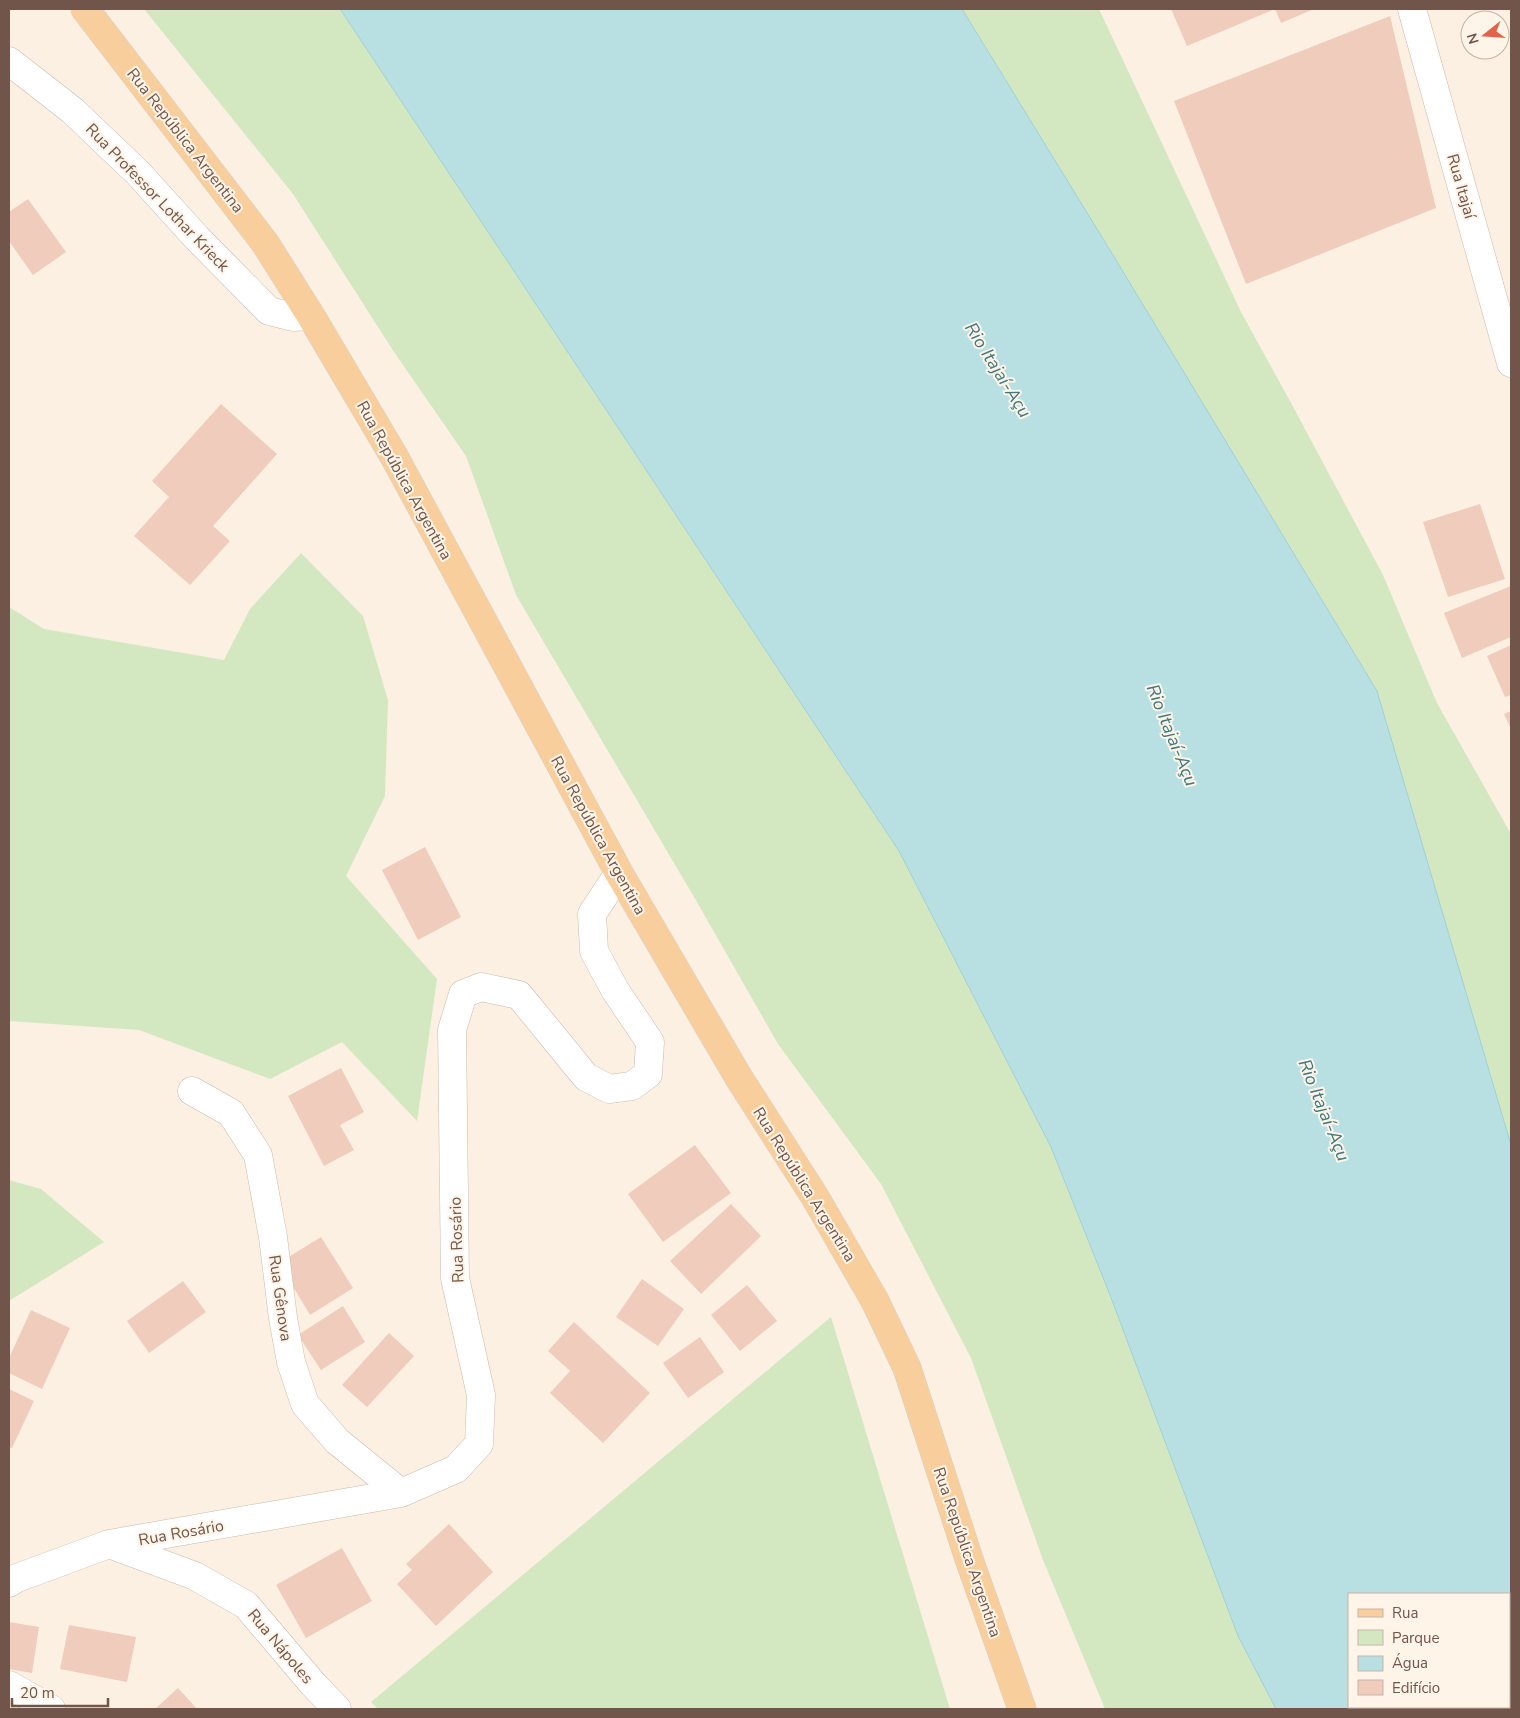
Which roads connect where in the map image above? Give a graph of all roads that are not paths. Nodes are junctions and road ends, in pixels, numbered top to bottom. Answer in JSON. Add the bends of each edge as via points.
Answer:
{"nodes":[{"id":1,"x":85,"y":9,"type":"edge"},
{"id":2,"x":1412,"y":9,"type":"edge"},
{"id":3,"x":9,"y":61,"type":"edge"},
{"id":4,"x":312,"y":316,"type":"junction"},
{"id":5,"x":1510,"y":352,"type":"edge"},
{"id":6,"x":619,"y":873,"type":"junction"},
{"id":7,"x":192,"y":1091,"type":"dead end"},
{"id":8,"x":401,"y":1493,"type":"junction"},
{"id":9,"x":109,"y":1544,"type":"junction"},
{"id":10,"x":9,"y":1582,"type":"edge"},
{"id":11,"x":9,"y":1685,"type":"edge"},
{"id":12,"x":50,"y":1709,"type":"edge"},
{"id":13,"x":337,"y":1709,"type":"edge"},
{"id":14,"x":1022,"y":1709,"type":"edge"}],
"edges":[{"from":1,"to":4,"type":"main road","name":"Rua República Argentina","via":[[265,243]]},
{"from":2,"to":5,"type":"street","name":"Rua Itajaí"},
{"from":3,"to":4,"type":"street","name":"Rua Professor Lothar Krieck","via":[[73,111],[138,172],[269,311],[293,317]]},
{"from":4,"to":6,"type":"main road","name":"Rua República Argentina","via":[[395,458]]},
{"from":6,"to":8,"type":"street","name":"Rua Rosário","via":[[592,914],[594,951],[615,990],[650,1042],[648,1074],[632,1086],[609,1089],[586,1077],[519,995],[481,987],[463,994],[452,1030],[455,1278],[481,1395],[480,1444],[456,1469]]},
{"from":6,"to":14,"type":"main road","name":"Rua República Argentina","via":[[875,1300],[907,1368]]},
{"from":7,"to":8,"type":"street","name":"Rua Gênova","via":[[230,1113],[258,1155],[274,1237],[291,1362],[305,1404],[337,1441]]},
{"from":8,"to":9,"type":"street","name":"Rua Rosário"},
{"from":9,"to":10,"type":"street","name":"Rua Rosário"},
{"from":9,"to":13,"type":"street","name":"Rua Nápoles","via":[[195,1576],[246,1605]]},
{"from":11,"to":12,"type":"street"}]}
